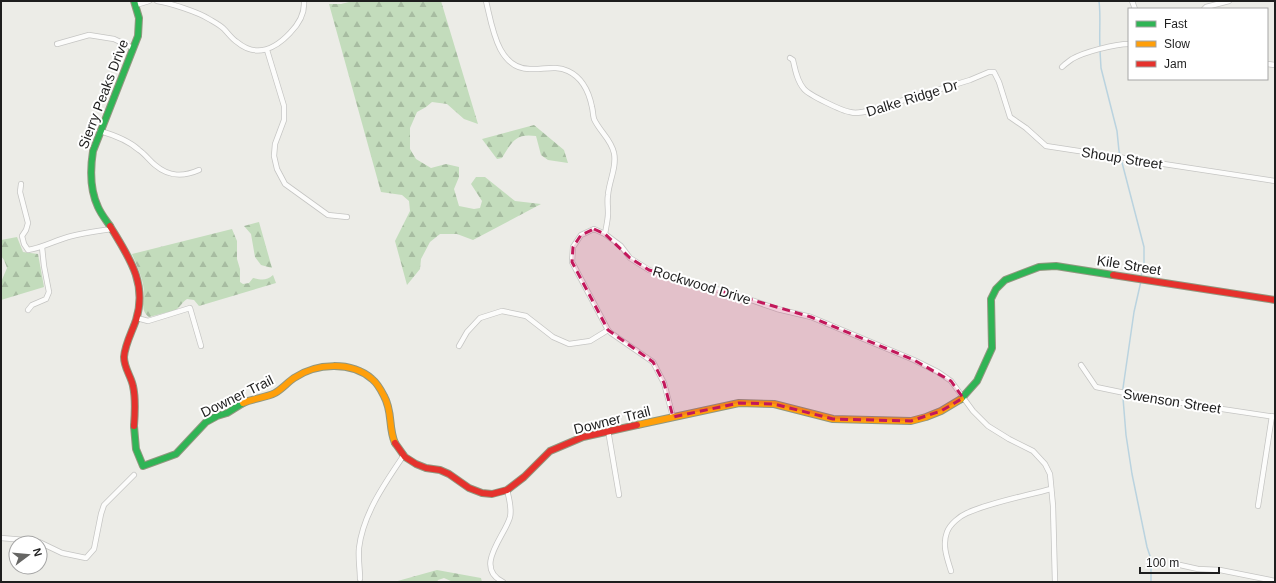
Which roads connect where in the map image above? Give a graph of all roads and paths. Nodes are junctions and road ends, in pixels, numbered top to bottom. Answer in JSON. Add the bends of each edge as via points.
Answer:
{"nodes":[{"id":1,"x":149,"y":1,"type":"edge"},
{"id":2,"x":157,"y":1,"type":"edge"},
{"id":3,"x":304,"y":1,"type":"edge"},
{"id":4,"x":486,"y":1,"type":"edge"},
{"id":5,"x":1229,"y":1,"type":"edge"},
{"id":6,"x":135,"y":3,"type":"edge"},
{"id":7,"x":1205,"y":8,"type":"edge"},
{"id":8,"x":57,"y":44,"type":"dead end"},
{"id":9,"x":1128,"y":44,"type":"edge"},
{"id":10,"x":133,"y":48,"type":"junction"},
{"id":11,"x":267,"y":50,"type":"junction"},
{"id":12,"x":790,"y":58,"type":"dead end"},
{"id":13,"x":1062,"y":67,"type":"dead end"},
{"id":14,"x":1000,"y":87,"type":"joint"},
{"id":15,"x":100,"y":131,"type":"junction"},
{"id":16,"x":199,"y":170,"type":"dead end"},
{"id":17,"x":1275,"y":181,"type":"edge"},
{"id":18,"x":21,"y":184,"type":"dead end"},
{"id":19,"x":347,"y":217,"type":"dead end"},
{"id":20,"x":112,"y":229,"type":"junction"},
{"id":21,"x":606,"y":234,"type":"junction"},
{"id":22,"x":42,"y":247,"type":"junction"},
{"id":23,"x":991,"y":299,"type":"joint"},
{"id":24,"x":1275,"y":300,"type":"edge"},
{"id":25,"x":28,"y":310,"type":"dead end"},
{"id":26,"x":137,"y":318,"type":"junction"},
{"id":27,"x":608,"y":330,"type":"junction"},
{"id":28,"x":201,"y":346,"type":"dead end"},
{"id":29,"x":459,"y":346,"type":"dead end"},
{"id":30,"x":1081,"y":365,"type":"dead end"},
{"id":31,"x":962,"y":398,"type":"junction"},
{"id":32,"x":673,"y":417,"type":"junction"},
{"id":33,"x":1274,"y":417,"type":"edge"},
{"id":34,"x":608,"y":430,"type":"junction"},
{"id":35,"x":404,"y":455,"type":"junction"},
{"id":36,"x":143,"y":466,"type":"joint"},
{"id":37,"x":134,"y":475,"type":"dead end"},
{"id":38,"x":1051,"y":489,"type":"junction"},
{"id":39,"x":507,"y":490,"type":"junction"},
{"id":40,"x":619,"y":496,"type":"dead end"},
{"id":41,"x":1258,"y":506,"type":"dead end"},
{"id":42,"x":1,"y":538,"type":"edge"},
{"id":43,"x":1180,"y":565,"type":"dead end"},
{"id":44,"x":951,"y":571,"type":"dead end"},
{"id":45,"x":360,"y":579,"type":"dead end"},
{"id":46,"x":1275,"y":581,"type":"edge"},
{"id":47,"x":503,"y":582,"type":"edge"},
{"id":48,"x":1055,"y":582,"type":"edge"}],
"edges":[{"from":1,"to":6,"type":"street"},
{"from":2,"to":11,"type":"street","via":[[207,18],[248,49]]},
{"from":3,"to":11,"type":"street","via":[[298,25],[281,43]]},
{"from":4,"to":21,"type":"street","via":[[498,47],[506,58],[516,66],[528,70],[553,67],[568,71],[588,90],[594,119],[610,141],[614,154]]},
{"from":5,"to":7,"type":"street"},
{"from":6,"to":10,"type":"street","name":"Sierry Peaks Drive","via":[[140,24]]},
{"from":8,"to":10,"type":"street","via":[[88,35],[114,39]]},
{"from":9,"to":13,"type":"street","via":[[1091,52],[1073,59]]},
{"from":10,"to":15,"type":"street","name":"Sierry Peaks Drive"},
{"from":11,"to":19,"type":"street","via":[[284,106],[284,120],[274,144],[277,169],[285,184],[328,215]]},
{"from":12,"to":14,"type":"street","name":"Dalke Ridge Dr","via":[[804,89],[849,112],[871,110],[990,72],[994,72]]},
{"from":14,"to":17,"type":"street","name":"Shoup Street","via":[[1010,117],[1046,146]]},
{"from":15,"to":16,"type":"street","via":[[121,138],[139,149],[156,166],[167,172],[181,176]]},
{"from":15,"to":20,"type":"street","name":"Sierry Peaks Drive","via":[[92,151],[90,179],[99,208]]},
{"from":18,"to":22,"type":"street","via":[[20,192],[28,223],[22,236],[24,244],[28,250]]},
{"from":20,"to":22,"type":"street","via":[[90,232]]},
{"from":20,"to":26,"type":"street","name":"Sierry Peaks Drive","via":[[136,273],[140,303]]},
{"from":21,"to":27,"type":"street","via":[[594,229],[581,235],[572,247],[572,262]]},
{"from":21,"to":31,"type":"street","name":"Rockwood Drive","via":[[621,246],[630,258],[649,270],[811,317],[938,372],[950,381]]},
{"from":22,"to":25,"type":"street","via":[[49,292],[46,298]]},
{"from":23,"to":24,"type":"street","name":"Kile Street","via":[[1005,280],[1039,267],[1056,266]]},
{"from":23,"to":31,"type":"street","name":"Downer Trail","via":[[992,348],[980,377]]},
{"from":26,"to":28,"type":"street","via":[[148,321],[190,308]]},
{"from":26,"to":36,"type":"street","name":"Sierry Peaks Drive","via":[[124,359],[133,384],[136,449]]},
{"from":27,"to":29,"type":"street","via":[[590,341],[569,344],[553,337],[526,316],[502,311],[480,318]]},
{"from":27,"to":32,"type":"street","via":[[653,362],[664,383]]},
{"from":30,"to":33,"type":"street","name":"Swenson Street","via":[[1096,387],[1149,398]]},
{"from":31,"to":32,"type":"street","name":"Downer Trail","via":[[926,417],[911,421],[833,419],[774,404],[739,403]]},
{"from":31,"to":38,"type":"street","name":"Rockwood Drive","via":[[988,426],[1033,452],[1045,464],[1050,474]]},
{"from":32,"to":34,"type":"street","name":"Downer Trail"},
{"from":33,"to":41,"type":"street"},
{"from":34,"to":39,"type":"street","name":"Downer Trail","via":[[583,436],[550,451]]},
{"from":34,"to":40,"type":"street"},
{"from":35,"to":36,"type":"street","name":"Downer Trail","via":[[392,436],[389,406],[377,384],[352,368],[338,366],[319,367],[306,372],[269,396],[248,401],[217,416],[206,422],[176,454]]},
{"from":35,"to":39,"type":"street","name":"Downer Trail","via":[[416,464],[440,470],[482,493],[492,494]]},
{"from":35,"to":45,"type":"street","via":[[382,486],[363,528],[359,550]]},
{"from":37,"to":42,"type":"street","via":[[104,505],[94,549],[86,558],[62,553],[39,542]]},
{"from":38,"to":44,"type":"street","via":[[966,513],[954,522],[947,531],[944,543]]},
{"from":38,"to":48,"type":"street","name":"Rockwood Drive"},
{"from":39,"to":47,"type":"street","via":[[510,517],[490,557],[490,567],[494,575]]},
{"from":43,"to":46,"type":"street"}]}
